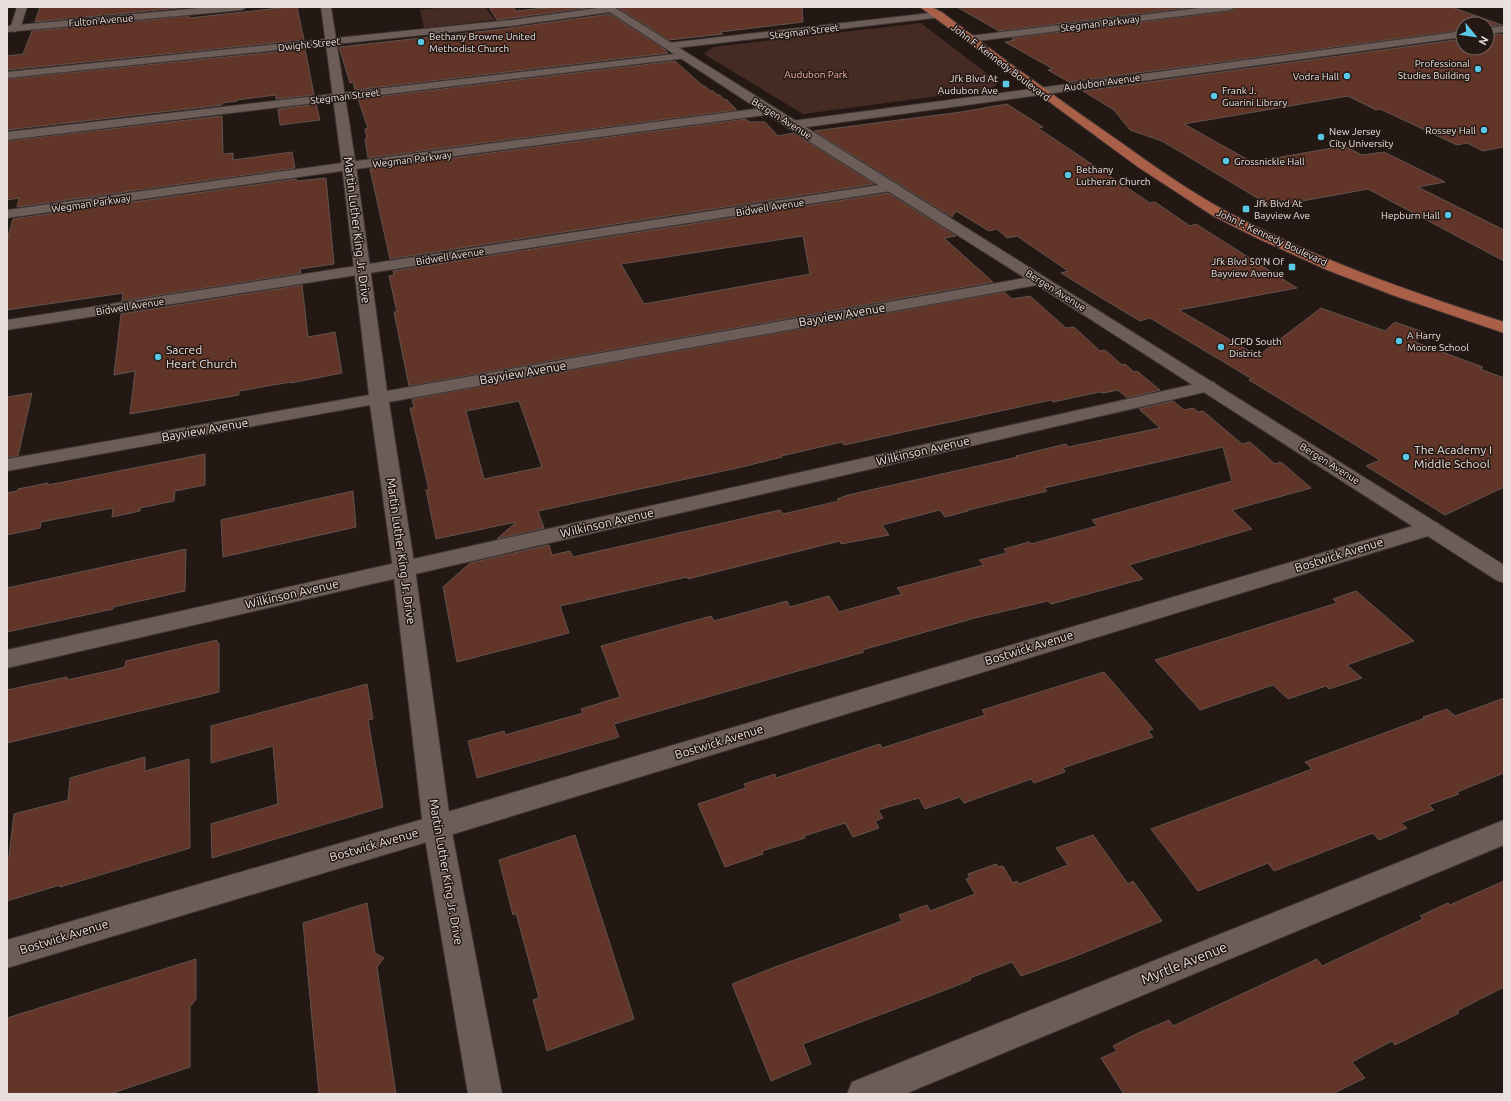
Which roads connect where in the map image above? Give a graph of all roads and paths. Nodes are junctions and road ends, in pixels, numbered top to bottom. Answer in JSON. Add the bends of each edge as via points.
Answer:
{"nodes":[{"id":1,"x":22,"y":7,"type":"edge"},
{"id":2,"x":242,"y":7,"type":"edge"},
{"id":3,"x":326,"y":7,"type":"edge"},
{"id":4,"x":925,"y":7,"type":"edge"},
{"id":5,"x":1231,"y":7,"type":"edge"},
{"id":6,"x":609,"y":8,"type":"edge"},
{"id":7,"x":939,"y":16,"type":"junction"},
{"id":8,"x":11,"y":29,"type":"edge"},
{"id":9,"x":1455,"y":35,"type":"edge"},
{"id":10,"x":969,"y":38,"type":"junction"},
{"id":11,"x":330,"y":42,"type":"junction"},
{"id":12,"x":668,"y":46,"type":"junction"},
{"id":13,"x":683,"y":56,"type":"junction"},
{"id":14,"x":7,"y":75,"type":"edge"},
{"id":15,"x":1039,"y":91,"type":"junction"},
{"id":16,"x":338,"y":97,"type":"junction"},
{"id":17,"x":770,"y":111,"type":"junction"},
{"id":18,"x":792,"y":125,"type":"junction"},
{"id":19,"x":7,"y":136,"type":"edge"},
{"id":20,"x":349,"y":166,"type":"junction"},
{"id":21,"x":892,"y":187,"type":"junction"},
{"id":22,"x":7,"y":214,"type":"edge"},
{"id":23,"x":361,"y":270,"type":"junction"},
{"id":24,"x":1040,"y":280,"type":"junction"},
{"id":25,"x":7,"y":325,"type":"edge"},
{"id":26,"x":1504,"y":328,"type":"edge"},
{"id":27,"x":1208,"y":386,"type":"junction"},
{"id":28,"x":379,"y":400,"type":"junction"},
{"id":29,"x":7,"y":465,"type":"edge"},
{"id":30,"x":1430,"y":528,"type":"junction"},
{"id":31,"x":404,"y":569,"type":"junction"},
{"id":32,"x":1504,"y":576,"type":"edge"},
{"id":33,"x":7,"y":659,"type":"edge"},
{"id":34,"x":437,"y":827,"type":"junction"},
{"id":35,"x":1504,"y":832,"type":"edge"},
{"id":36,"x":7,"y":954,"type":"edge"},
{"id":37,"x":485,"y":1094,"type":"edge"},
{"id":38,"x":864,"y":1094,"type":"edge"}],
"edges":[{"from":1,"to":8,"type":"street"},
{"from":2,"to":8,"type":"street","name":"Fulton Avenue"},
{"from":3,"to":11,"type":"street","name":"Martin Luther King Jr. Drive"},
{"from":4,"to":7,"type":"main road","name":"John F. Kennedy Boulevard"},
{"from":5,"to":10,"type":"street","name":"Stegman Parkway"},
{"from":6,"to":11,"type":"street","name":"Dwight Street","via":[[511,23]]},
{"from":6,"to":12,"type":"street","name":"Bergen Avenue"},
{"from":7,"to":10,"type":"main road","name":"John F. Kennedy Boulevard"},
{"from":7,"to":12,"type":"street","name":"Stegman Street"},
{"from":9,"to":15,"type":"street","name":"Audubon Avenue"},
{"from":10,"to":15,"type":"main road","name":"John F. Kennedy Boulevard"},
{"from":11,"to":14,"type":"street","name":"Dwight Street"},
{"from":11,"to":16,"type":"street","name":"Martin Luther King Jr. Drive"},
{"from":12,"to":13,"type":"street","name":"Bergen Avenue"},
{"from":13,"to":16,"type":"street","name":"Stegman Street"},
{"from":13,"to":17,"type":"street","name":"Bergen Avenue"},
{"from":15,"to":18,"type":"street","name":"Audubon Avenue"},
{"from":15,"to":26,"type":"main road","name":"John F. Kennedy Boulevard","via":[[1180,191],[1234,221],[1365,280]]},
{"from":16,"to":19,"type":"street","name":"Stegman Street"},
{"from":16,"to":20,"type":"street","name":"Martin Luther King Jr. Drive"},
{"from":17,"to":18,"type":"street","name":"Bergen Avenue"},
{"from":17,"to":20,"type":"street","name":"Wegman Parkway"},
{"from":18,"to":21,"type":"street","name":"Bergen Avenue"},
{"from":20,"to":22,"type":"street","name":"Wegman Parkway"},
{"from":20,"to":23,"type":"street","name":"Martin Luther King Jr. Drive"},
{"from":21,"to":23,"type":"street","name":"Bidwell Avenue"},
{"from":21,"to":24,"type":"street","name":"Bergen Avenue"},
{"from":23,"to":25,"type":"street","name":"Bidwell Avenue"},
{"from":23,"to":28,"type":"street","name":"Martin Luther King Jr. Drive"},
{"from":24,"to":27,"type":"street","name":"Bergen Avenue"},
{"from":24,"to":28,"type":"street","name":"Bayview Avenue"},
{"from":27,"to":30,"type":"street","name":"Bergen Avenue"},
{"from":27,"to":31,"type":"street","name":"Wilkinson Avenue"},
{"from":28,"to":29,"type":"street","name":"Bayview Avenue"},
{"from":28,"to":31,"type":"street","name":"Martin Luther King Jr. Drive"},
{"from":30,"to":32,"type":"street","name":"Bergen Avenue"},
{"from":30,"to":34,"type":"street","name":"Bostwick Avenue"},
{"from":31,"to":33,"type":"street","name":"Wilkinson Avenue"},
{"from":31,"to":34,"type":"street","name":"Martin Luther King Jr. Drive"},
{"from":34,"to":36,"type":"street","name":"Bostwick Avenue"},
{"from":34,"to":37,"type":"street","name":"Martin Luther King Jr. Drive"},
{"from":35,"to":38,"type":"street","name":"Myrtle Avenue"}]}
